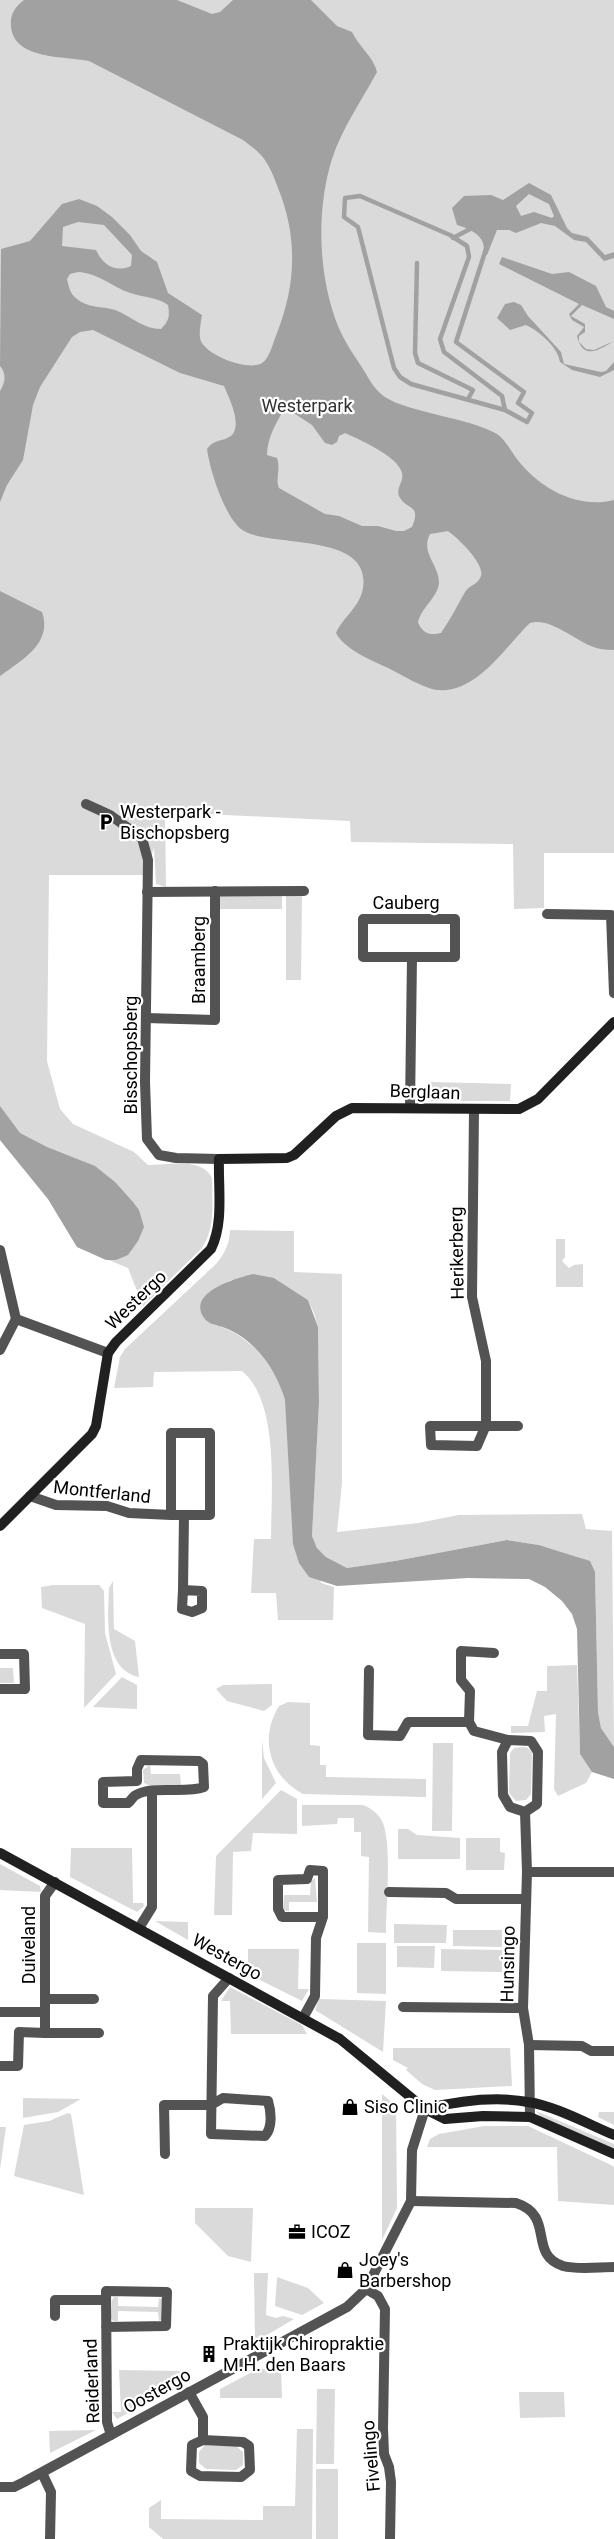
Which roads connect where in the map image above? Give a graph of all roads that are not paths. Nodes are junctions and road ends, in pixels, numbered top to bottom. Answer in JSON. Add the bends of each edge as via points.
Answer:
{"nodes":[{"id":1,"x":86,"y":804,"type":"dead end"},
{"id":2,"x":215,"y":891,"type":"junction"},
{"id":3,"x":304,"y":891,"type":"dead end"},
{"id":4,"x":147,"y":892,"type":"junction"},
{"id":5,"x":547,"y":914,"type":"dead end"},
{"id":6,"x":412,"y":957,"type":"junction"},
{"id":7,"x":614,"y":994,"type":"edge"},
{"id":8,"x":146,"y":1018,"type":"junction"},
{"id":9,"x":614,"y":1022,"type":"edge"},
{"id":10,"x":410,"y":1107,"type":"junction"},
{"id":11,"x":474,"y":1110,"type":"junction"},
{"id":12,"x":219,"y":1159,"type":"junction"},
{"id":13,"x":0,"y":1250,"type":"edge"},
{"id":14,"x":16,"y":1318,"type":"junction"},
{"id":15,"x":0,"y":1350,"type":"edge"},
{"id":16,"x":108,"y":1353,"type":"junction"},
{"id":17,"x":486,"y":1425,"type":"junction"},
{"id":18,"x":518,"y":1426,"type":"dead end"},
{"id":19,"x":30,"y":1496,"type":"junction"},
{"id":20,"x":171,"y":1515,"type":"junction"},
{"id":21,"x":184,"y":1515,"type":"junction"},
{"id":22,"x":0,"y":1526,"type":"edge"},
{"id":23,"x":183,"y":1590,"type":"dead end"},
{"id":24,"x":494,"y":1653,"type":"dead end"},
{"id":25,"x":0,"y":1654,"type":"edge"},
{"id":26,"x":369,"y":1670,"type":"dead end"},
{"id":27,"x":0,"y":1689,"type":"edge"},
{"id":28,"x":469,"y":1722,"type":"junction"},
{"id":29,"x":508,"y":1740,"type":"junction"},
{"id":30,"x":137,"y":1781,"type":"junction"},
{"id":31,"x":152,"y":1791,"type":"junction"},
{"id":32,"x":137,"y":1794,"type":"junction"},
{"id":33,"x":525,"y":1812,"type":"junction"},
{"id":34,"x":0,"y":1853,"type":"edge"},
{"id":35,"x":526,"y":1872,"type":"junction"},
{"id":36,"x":614,"y":1872,"type":"edge"},
{"id":37,"x":54,"y":1882,"type":"junction"},
{"id":38,"x":389,"y":1892,"type":"dead end"},
{"id":39,"x":526,"y":1899,"type":"junction"},
{"id":40,"x":323,"y":1917,"type":"junction"},
{"id":41,"x":139,"y":1928,"type":"junction"},
{"id":42,"x":229,"y":1978,"type":"junction"},
{"id":43,"x":45,"y":1999,"type":"junction"},
{"id":44,"x":94,"y":1999,"type":"dead end"},
{"id":45,"x":403,"y":2008,"type":"dead end"},
{"id":46,"x":523,"y":2008,"type":"junction"},
{"id":47,"x":0,"y":2012,"type":"edge"},
{"id":48,"x":45,"y":2012,"type":"junction"},
{"id":49,"x":303,"y":2018,"type":"junction"},
{"id":50,"x":46,"y":2033,"type":"junction"},
{"id":51,"x":98,"y":2033,"type":"dead end"},
{"id":52,"x":529,"y":2045,"type":"junction"},
{"id":53,"x":614,"y":2051,"type":"edge"},
{"id":54,"x":0,"y":2066,"type":"edge"},
{"id":55,"x":530,"y":2102,"type":"junction"},
{"id":56,"x":211,"y":2105,"type":"junction"},
{"id":57,"x":425,"y":2109,"type":"junction"},
{"id":58,"x":530,"y":2117,"type":"junction"},
{"id":59,"x":614,"y":2135,"type":"edge"},
{"id":60,"x":164,"y":2154,"type":"dead end"},
{"id":61,"x":614,"y":2154,"type":"edge"},
{"id":62,"x":411,"y":2201,"type":"junction"},
{"id":63,"x":614,"y":2267,"type":"edge"},
{"id":64,"x":366,"y":2290,"type":"junction"},
{"id":65,"x":106,"y":2300,"type":"junction"},
{"id":66,"x":55,"y":2316,"type":"dead end"},
{"id":67,"x":106,"y":2326,"type":"junction"},
{"id":68,"x":189,"y":2392,"type":"junction"},
{"id":69,"x":112,"y":2435,"type":"junction"},
{"id":70,"x":203,"y":2440,"type":"junction"},
{"id":71,"x":42,"y":2473,"type":"junction"},
{"id":72,"x":0,"y":2487,"type":"edge"},
{"id":73,"x":50,"y":2539,"type":"edge"},
{"id":74,"x":390,"y":2539,"type":"edge"}],
"edges":[{"from":1,"to":4,"type":"street","name":"Bisschopsberg","via":[[110,815],[142,838],[148,860]]},
{"from":2,"to":3,"type":"street"},
{"from":2,"to":4,"type":"street"},
{"from":2,"to":8,"type":"street","name":"Braamberg","via":[[215,1020]]},
{"from":4,"to":8,"type":"street","name":"Bisschopsberg"},
{"from":5,"to":7,"type":"street","via":[[611,915]]},
{"from":6,"to":6,"type":"street","name":"Cauberg","via":[[363,957],[363,919],[454,919],[455,957]]},
{"from":6,"to":10,"type":"street"},
{"from":8,"to":12,"type":"street","name":"Bisschopsberg","via":[[147,1139],[159,1155]]},
{"from":9,"to":11,"type":"street","name":"Berglaan","via":[[538,1099],[518,1109]]},
{"from":10,"to":11,"type":"street","name":"Berglaan"},
{"from":10,"to":12,"type":"street","name":"Berglaan","via":[[346,1109],[287,1158]]},
{"from":11,"to":17,"type":"street","name":"Herikerberg","via":[[472,1297],[486,1361]]},
{"from":12,"to":16,"type":"street","name":"Westergo","via":[[218,1231],[211,1249]]},
{"from":13,"to":14,"type":"street"},
{"from":14,"to":15,"type":"street"},
{"from":14,"to":16,"type":"street"},
{"from":16,"to":19,"type":"street","name":"Westergo","via":[[92,1434]]},
{"from":17,"to":17,"type":"street","name":"Herikerberg","via":[[477,1446],[430,1445],[430,1426]]},
{"from":17,"to":18,"type":"street","name":"Herikerberg"},
{"from":19,"to":20,"type":"street","name":"Montferland","via":[[56,1505],[107,1506],[129,1513]]},
{"from":19,"to":22,"type":"street","name":"Westergo"},
{"from":20,"to":21,"type":"street","name":"Montferland"},
{"from":20,"to":21,"type":"street","name":"Montferland","via":[[171,1433],[210,1433],[210,1515]]},
{"from":21,"to":23,"type":"street"},
{"from":24,"to":28,"type":"street","via":[[462,1651],[461,1680],[470,1692]]},
{"from":25,"to":27,"type":"street","via":[[24,1654],[25,1689]]},
{"from":26,"to":28,"type":"street","via":[[368,1735],[400,1736],[408,1722]]},
{"from":28,"to":29,"type":"street","via":[[474,1731]]},
{"from":29,"to":33,"type":"street","via":[[502,1752],[503,1795],[510,1807]]},
{"from":29,"to":33,"type":"street","via":[[532,1742],[538,1752],[537,1804]]},
{"from":30,"to":31,"type":"street","via":[[136,1770],[141,1760],[199,1760],[203,1764],[204,1787]]},
{"from":30,"to":32,"type":"street"},
{"from":30,"to":32,"type":"street","via":[[103,1782],[103,1803],[128,1804]]},
{"from":31,"to":32,"type":"street"},
{"from":31,"to":41,"type":"street","via":[[152,1907]]},
{"from":33,"to":35,"type":"street","name":"Hunsingo"},
{"from":34,"to":37,"type":"street","name":"Westergo"},
{"from":35,"to":36,"type":"street"},
{"from":35,"to":39,"type":"street","name":"Hunsingo"},
{"from":37,"to":41,"type":"street","name":"Westergo"},
{"from":37,"to":43,"type":"street","name":"Duiveland","via":[[45,1896]]},
{"from":38,"to":39,"type":"street","via":[[446,1893],[456,1899]]},
{"from":39,"to":46,"type":"street","name":"Hunsingo"},
{"from":40,"to":40,"type":"street","via":[[323,1871],[310,1870],[307,1879],[278,1880],[278,1909],[282,1917]]},
{"from":40,"to":49,"type":"street","via":[[316,1938],[315,1996]]},
{"from":41,"to":42,"type":"street","name":"Westergo"},
{"from":42,"to":49,"type":"street","name":"Westergo"},
{"from":42,"to":56,"type":"street","via":[[213,1996]]},
{"from":43,"to":44,"type":"street"},
{"from":43,"to":48,"type":"street","name":"Duiveland"},
{"from":45,"to":46,"type":"street"},
{"from":46,"to":52,"type":"street","name":"Hunsingo"},
{"from":47,"to":48,"type":"street"},
{"from":48,"to":50,"type":"street","name":"Duiveland"},
{"from":49,"to":57,"type":"street","name":"Westergo","via":[[340,2039]]},
{"from":50,"to":51,"type":"street"},
{"from":50,"to":54,"type":"street","via":[[19,2032],[18,2066]]},
{"from":52,"to":53,"type":"street","via":[[582,2046],[591,2051]]},
{"from":52,"to":55,"type":"street","name":"Hunsingo"},
{"from":55,"to":57,"type":"street","via":[[483,2100]]},
{"from":55,"to":58,"type":"street","name":"Hunsingo"},
{"from":55,"to":59,"type":"street"},
{"from":56,"to":56,"type":"street","via":[[211,2134],[265,2136],[269,2131],[271,2110],[268,2101],[223,2098]]},
{"from":56,"to":60,"type":"street","via":[[164,2104]]},
{"from":57,"to":58,"type":"street","name":"Westergo","via":[[445,2119]]},
{"from":57,"to":62,"type":"street","name":"Oostergo","via":[[412,2150]]},
{"from":58,"to":61,"type":"street","name":"Westergo"},
{"from":62,"to":63,"type":"street","via":[[522,2204],[536,2214],[544,2250],[551,2260],[565,2266]]},
{"from":62,"to":64,"type":"street","name":"Oostergo"},
{"from":64,"to":68,"type":"street","name":"Oostergo","via":[[347,2307]]},
{"from":64,"to":74,"type":"street","name":"Fivelingo","via":[[378,2296],[385,2309],[383,2428],[384,2454],[391,2482]]},
{"from":65,"to":66,"type":"street","name":"Reiderland","via":[[55,2300]]},
{"from":65,"to":67,"type":"street","name":"Reiderland"},
{"from":65,"to":67,"type":"street","name":"Reiderland","via":[[106,2291],[167,2292],[166,2326]]},
{"from":67,"to":69,"type":"street","name":"Reiderland","via":[[107,2422]]},
{"from":68,"to":69,"type":"street","name":"Oostergo"},
{"from":68,"to":70,"type":"street","via":[[203,2417]]},
{"from":69,"to":71,"type":"street","name":"Oostergo"},
{"from":70,"to":70,"type":"street","via":[[192,2444],[191,2471],[200,2476],[241,2477],[250,2470],[249,2446],[243,2442]]},
{"from":71,"to":72,"type":"street","name":"Oostergo","via":[[14,2487]]},
{"from":71,"to":73,"type":"street","via":[[51,2492]]}]}
